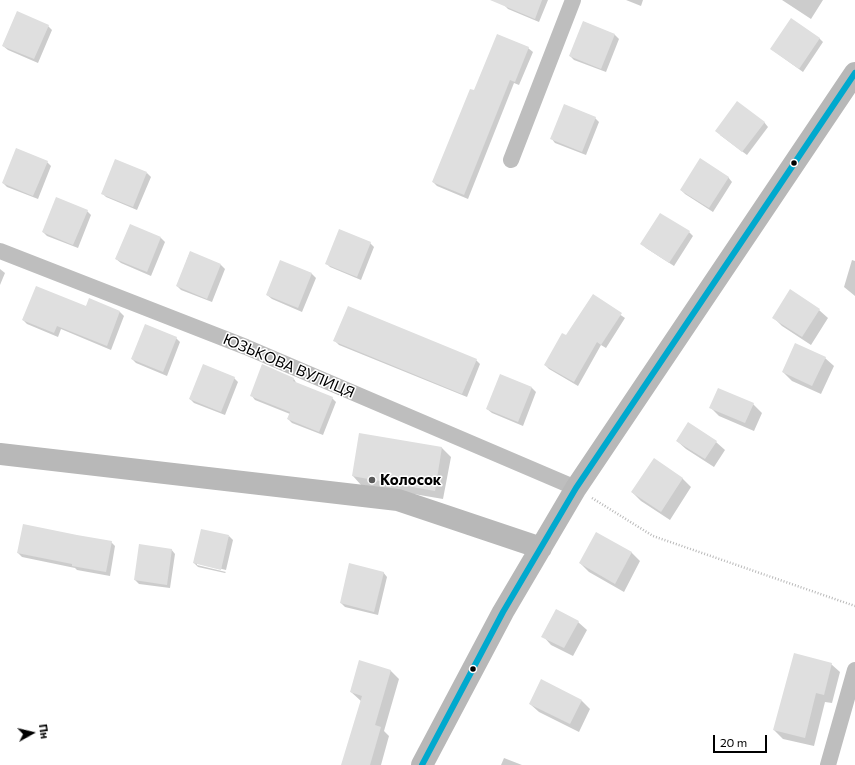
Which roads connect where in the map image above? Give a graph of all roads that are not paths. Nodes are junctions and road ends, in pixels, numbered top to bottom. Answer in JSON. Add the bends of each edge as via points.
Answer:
{"nodes":[{"id":1,"x":573,"y":0,"type":"edge"},
{"id":2,"x":855,"y":73,"type":"edge"},
{"id":3,"x":511,"y":160,"type":"dead end"},
{"id":4,"x":0,"y":251,"type":"edge"},
{"id":5,"x":0,"y":454,"type":"edge"},
{"id":6,"x":576,"y":488,"type":"junction"},
{"id":7,"x":541,"y":548,"type":"junction"},
{"id":8,"x":855,"y":670,"type":"edge"},
{"id":9,"x":422,"y":765,"type":"edge"},
{"id":10,"x":828,"y":765,"type":"edge"}],
"edges":[{"from":1,"to":3,"type":"street"},
{"from":2,"to":6,"type":"main road"},
{"from":4,"to":6,"type":"street","name":"ЮЗЬКОВА ВУЛИЦЯ","via":[[246,347]]},
{"from":5,"to":7,"type":"main road","via":[[398,500]]},
{"from":6,"to":7,"type":"main road"},
{"from":7,"to":9,"type":"main road","via":[[503,612]]},
{"from":8,"to":10,"type":"street"}]}
